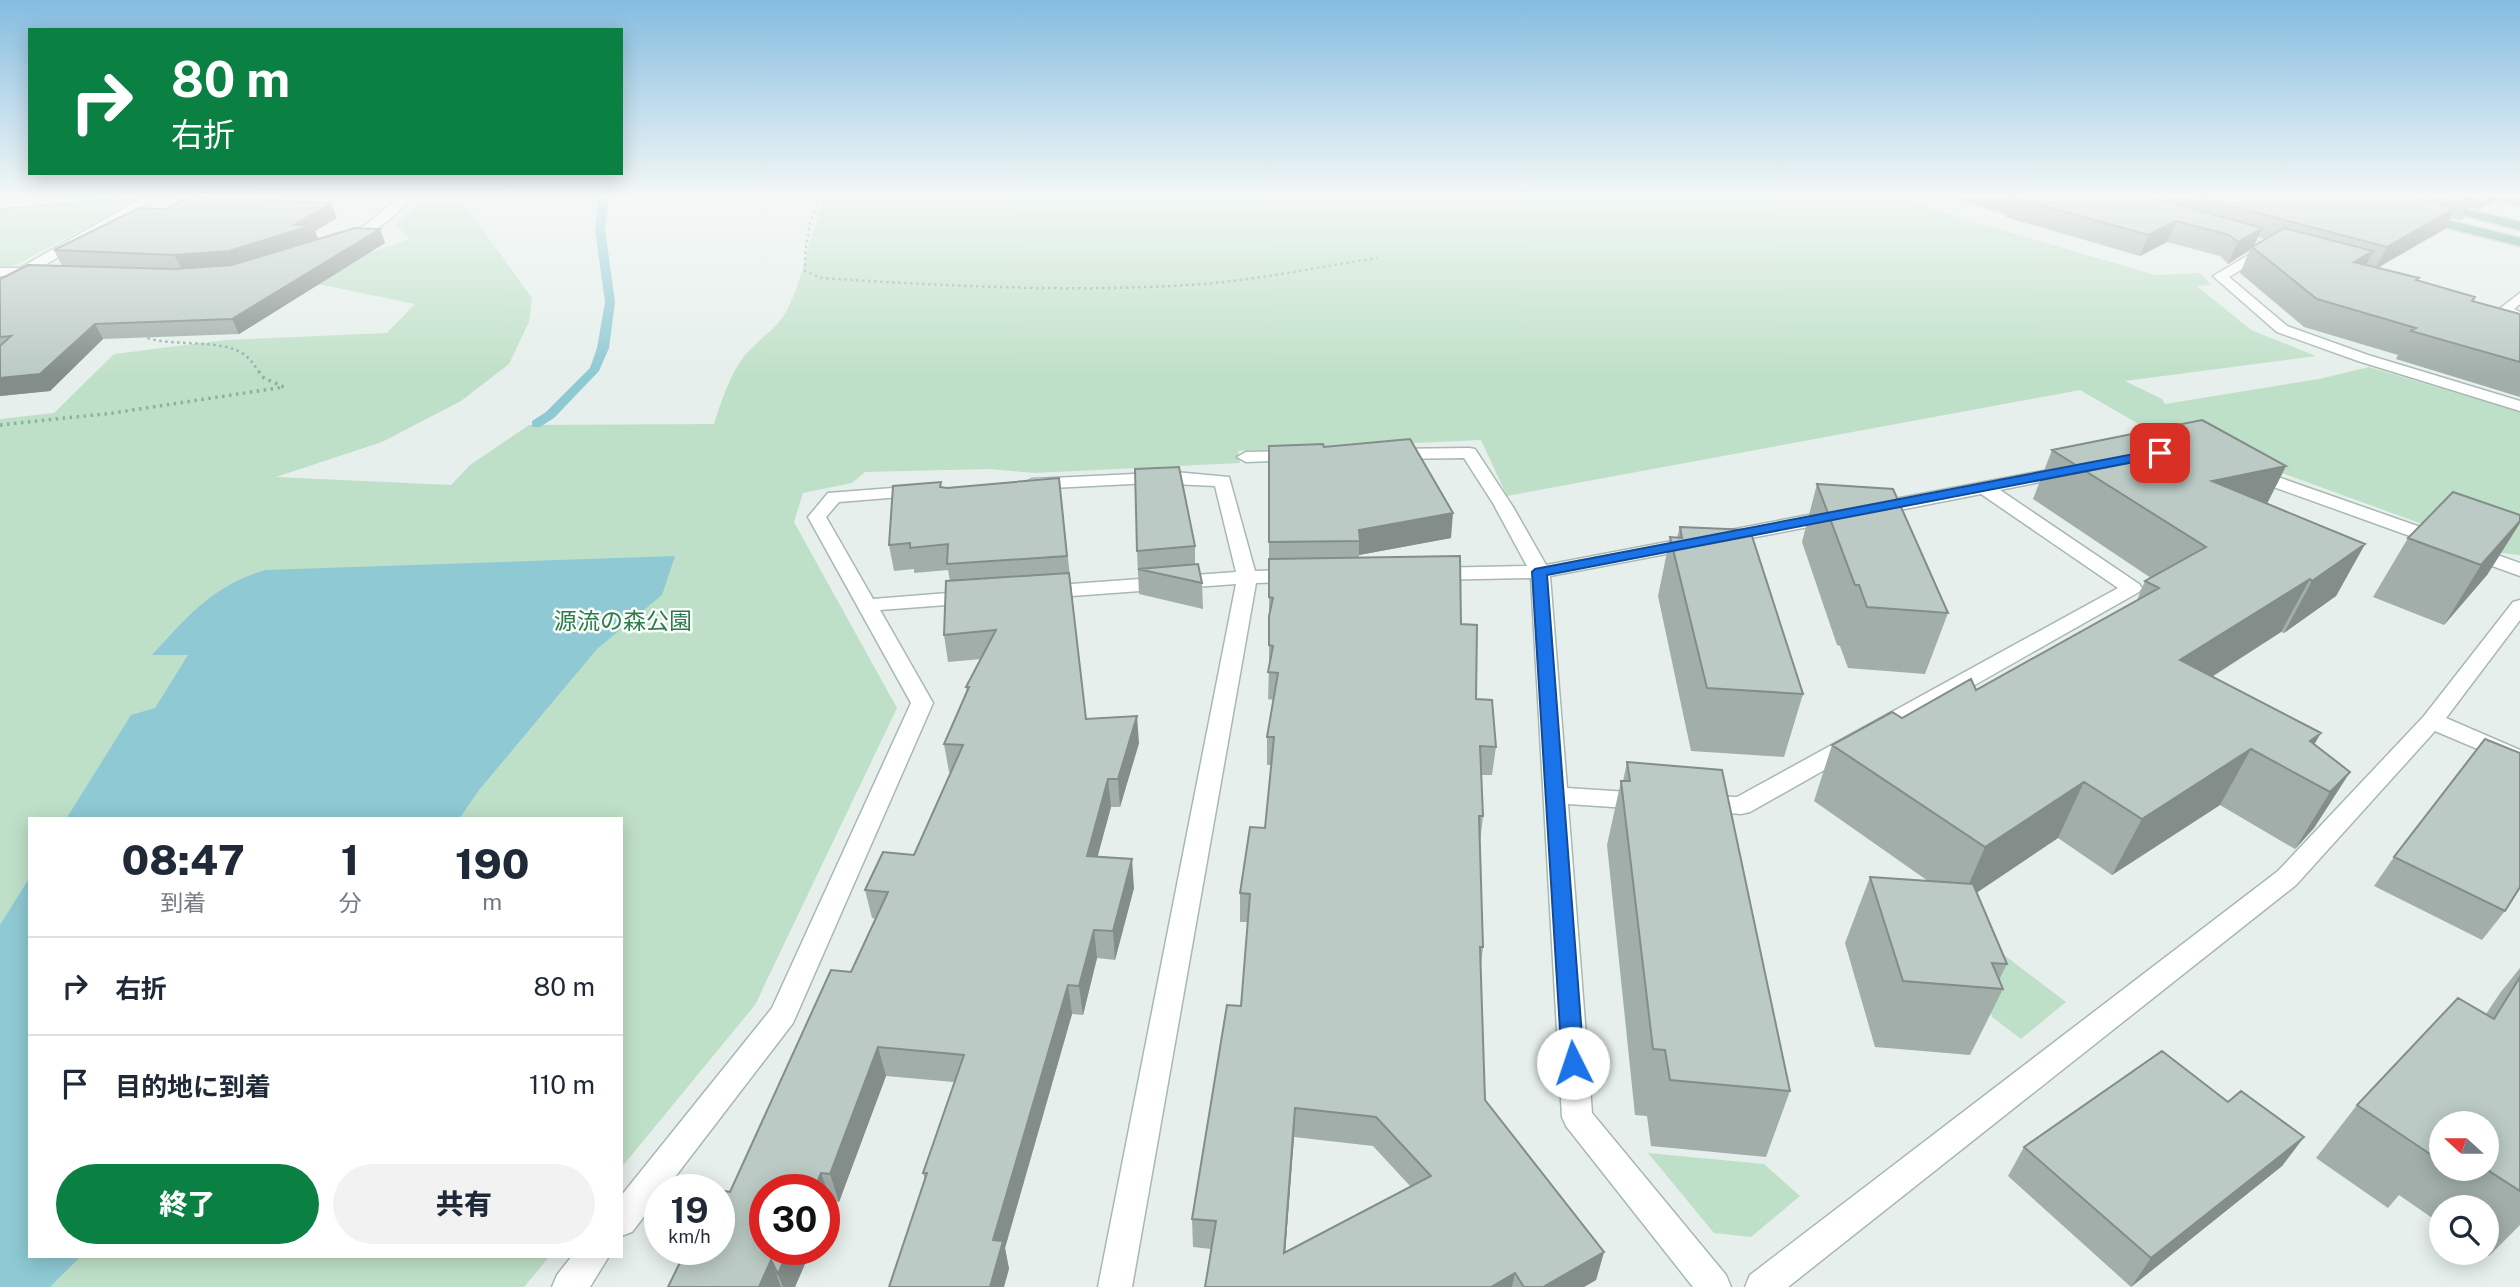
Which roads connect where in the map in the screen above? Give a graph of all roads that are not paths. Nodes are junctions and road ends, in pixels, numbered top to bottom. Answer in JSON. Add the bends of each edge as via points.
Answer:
{"nodes":[{"id":1,"x":54,"y":254,"type":"edge"},
{"id":2,"x":2264,"y":254,"type":"edge"},
{"id":3,"x":25,"y":271,"type":"junction"},
{"id":4,"x":0,"y":272,"type":"edge"},
{"id":5,"x":62,"y":272,"type":"edge"},
{"id":6,"x":0,"y":284,"type":"edge"},
{"id":7,"x":2520,"y":297,"type":"edge"},
{"id":8,"x":2520,"y":318,"type":"edge"},
{"id":9,"x":2520,"y":406,"type":"edge"},
{"id":10,"x":1372,"y":455,"type":"edge"},
{"id":11,"x":1316,"y":456,"type":"edge"},
{"id":12,"x":1246,"y":457,"type":"dead end"},
{"id":13,"x":2092,"y":467,"type":"edge"},
{"id":14,"x":2236,"y":467,"type":"edge"},
{"id":15,"x":1011,"y":486,"type":"edge"},
{"id":16,"x":1985,"y":488,"type":"junction"},
{"id":17,"x":943,"y":490,"type":"edge"},
{"id":18,"x":2520,"y":570,"type":"edge"},
{"id":19,"x":1540,"y":572,"type":"junction"},
{"id":20,"x":1414,"y":575,"type":"edge"},
{"id":21,"x":1317,"y":576,"type":"edge"},
{"id":22,"x":1247,"y":577,"type":"junction"},
{"id":23,"x":1031,"y":593,"type":"edge"},
{"id":24,"x":990,"y":596,"type":"edge"},
{"id":25,"x":869,"y":605,"type":"junction"},
{"id":26,"x":2520,"y":606,"type":"edge"},
{"id":27,"x":2431,"y":721,"type":"junction"},
{"id":28,"x":2520,"y":759,"type":"edge"},
{"id":29,"x":1555,"y":795,"type":"junction"},
{"id":30,"x":1661,"y":802,"type":"edge"},
{"id":31,"x":1688,"y":803,"type":"edge"},
{"id":32,"x":623,"y":1218,"type":"edge"},
{"id":33,"x":591,"y":1258,"type":"edge"},
{"id":34,"x":569,"y":1287,"type":"edge"},
{"id":35,"x":1115,"y":1287,"type":"edge"},
{"id":36,"x":1714,"y":1287,"type":"edge"},
{"id":37,"x":1762,"y":1287,"type":"edge"}],
"edges":[{"from":1,"to":3,"type":"street"},
{"from":2,"to":9,"type":"street","via":[[2220,276],[2282,329]]},
{"from":3,"to":4,"type":"street"},
{"from":3,"to":5,"type":"street"},
{"from":3,"to":6,"type":"street"},
{"from":7,"to":8,"type":"street","via":[[2499,308]]},
{"from":10,"to":19,"type":"street","via":[[1469,453]]},
{"from":11,"to":12,"type":"street"},
{"from":13,"to":16,"type":"street"},
{"from":14,"to":18,"type":"street"},
{"from":15,"to":22,"type":"street","via":[[1146,477],[1223,481]]},
{"from":16,"to":19,"type":"street"},
{"from":16,"to":31,"type":"street","via":[[2132,588],[1741,806]]},
{"from":17,"to":25,"type":"street","via":[[834,497],[817,517]]},
{"from":19,"to":20,"type":"street"},
{"from":19,"to":29,"type":"street"},
{"from":21,"to":22,"type":"street"},
{"from":22,"to":23,"type":"street"},
{"from":22,"to":35,"type":"street"},
{"from":24,"to":25,"type":"street"},
{"from":25,"to":32,"type":"street","via":[[922,703],[783,1015]]},
{"from":26,"to":27,"type":"street"},
{"from":27,"to":28,"type":"street"},
{"from":27,"to":37,"type":"street","via":[[2287,878]]},
{"from":29,"to":30,"type":"street"},
{"from":29,"to":36,"type":"street","via":[[1577,1117]]},
{"from":33,"to":34,"type":"street"}]}
